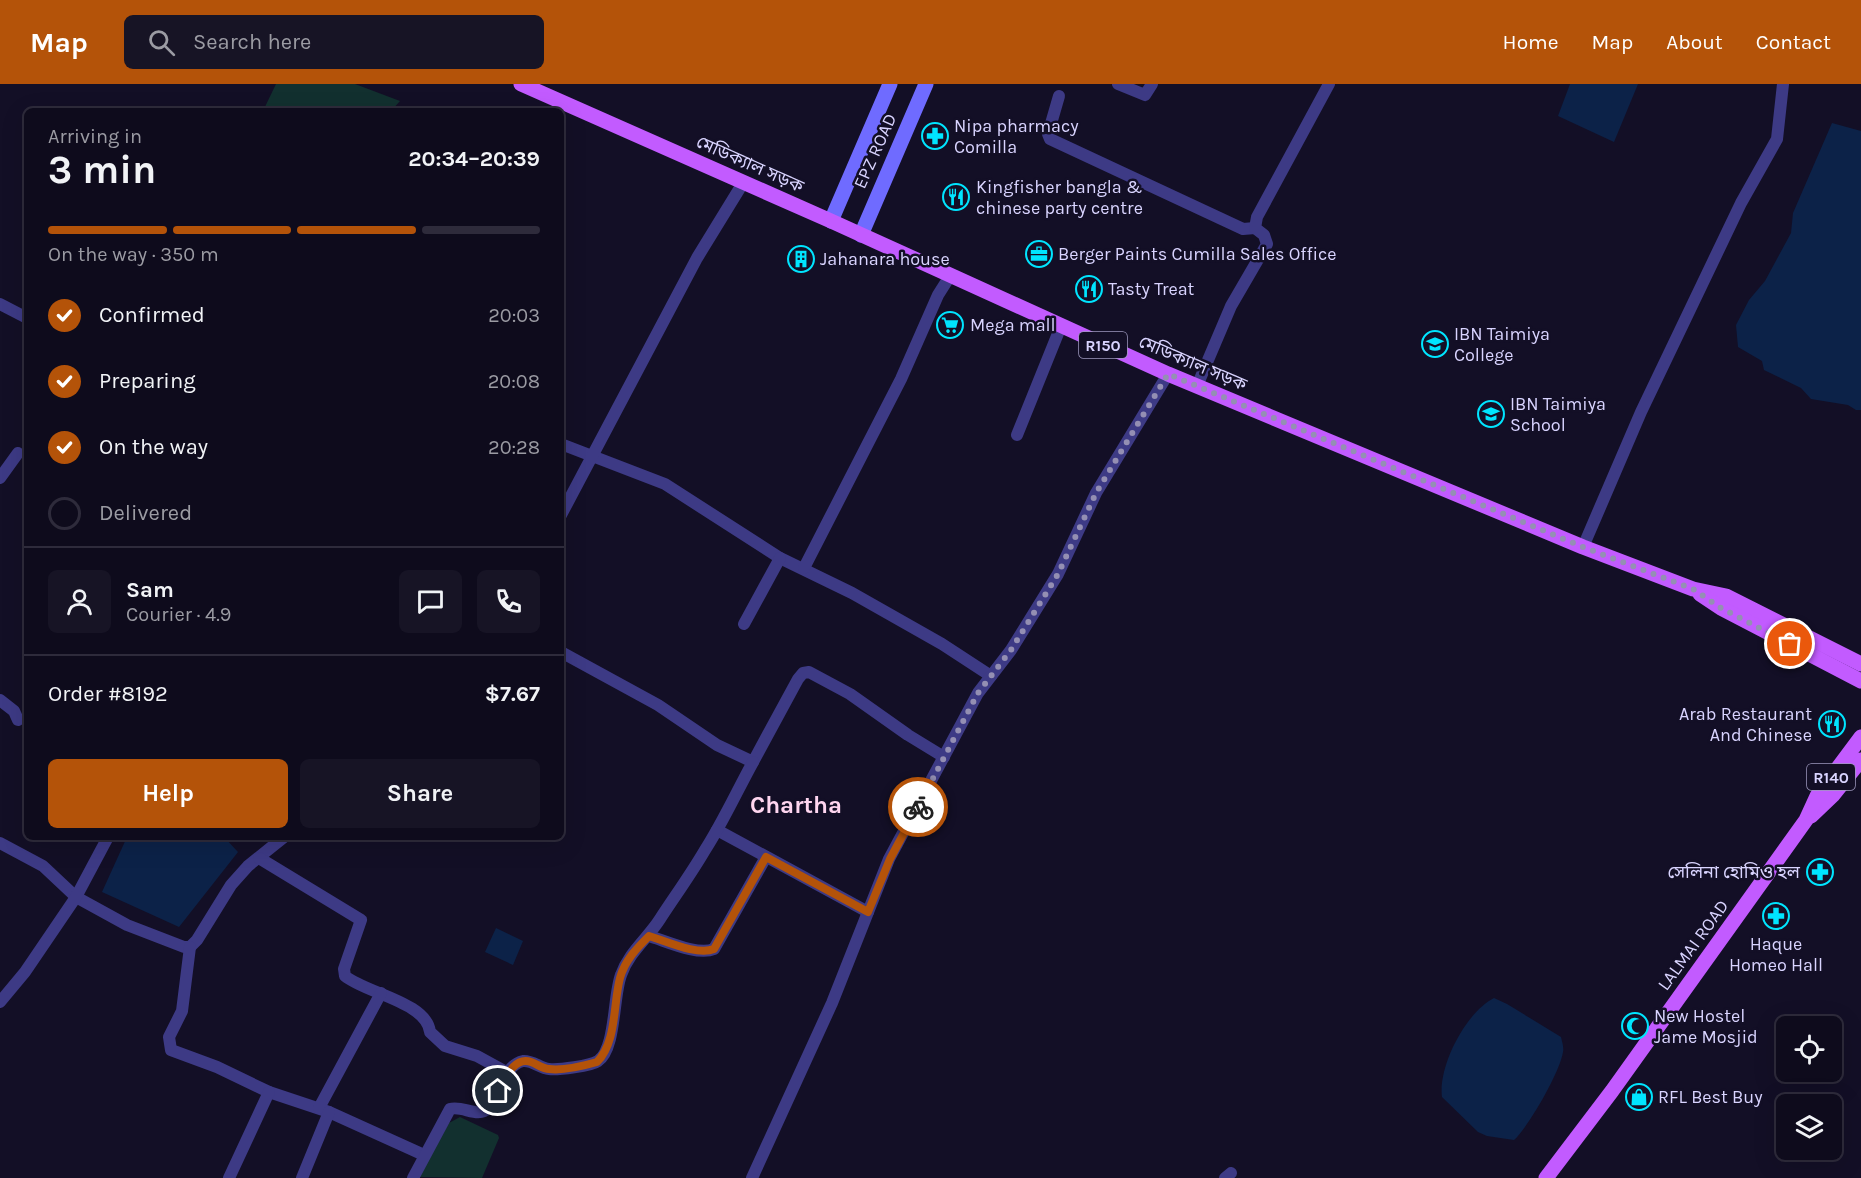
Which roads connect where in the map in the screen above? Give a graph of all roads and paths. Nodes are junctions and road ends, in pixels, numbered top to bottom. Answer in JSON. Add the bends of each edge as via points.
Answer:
{"nodes":[{"id":1,"x":520,"y":84,"type":"edge"},
{"id":2,"x":890,"y":84,"type":"edge"},
{"id":3,"x":926,"y":84,"type":"edge"},
{"id":4,"x":1118,"y":84,"type":"edge"},
{"id":5,"x":1152,"y":84,"type":"edge"},
{"id":6,"x":1329,"y":84,"type":"edge"},
{"id":7,"x":1782,"y":84,"type":"edge"},
{"id":8,"x":1059,"y":96,"type":"dead end"},
{"id":9,"x":742,"y":183,"type":"junction"},
{"id":10,"x":831,"y":221,"type":"junction"},
{"id":11,"x":1255,"y":228,"type":"junction"},
{"id":12,"x":861,"y":235,"type":"junction"},
{"id":13,"x":950,"y":276,"type":"junction"},
{"id":14,"x":0,"y":304,"type":"edge"},
{"id":15,"x":24,"y":316,"type":"edge"},
{"id":16,"x":1061,"y":326,"type":"junction"},
{"id":17,"x":1168,"y":374,"type":"junction"},
{"id":18,"x":1197,"y":386,"type":"junction"},
{"id":19,"x":1017,"y":435,"type":"dead end"},
{"id":20,"x":564,"y":445,"type":"edge"},
{"id":21,"x":18,"y":453,"type":"dead end"},
{"id":22,"x":593,"y":456,"type":"junction"},
{"id":23,"x":0,"y":478,"type":"edge"},
{"id":24,"x":564,"y":509,"type":"edge"},
{"id":25,"x":1583,"y":547,"type":"junction"},
{"id":26,"x":780,"y":558,"type":"junction"},
{"id":27,"x":804,"y":568,"type":"junction"},
{"id":28,"x":744,"y":624,"type":"dead end"},
{"id":29,"x":1811,"y":647,"type":"junction"},
{"id":30,"x":564,"y":654,"type":"edge"},
{"id":31,"x":1861,"y":664,"type":"edge"},
{"id":32,"x":992,"y":676,"type":"junction"},
{"id":33,"x":1861,"y":681,"type":"edge"},
{"id":34,"x":0,"y":700,"type":"edge"},
{"id":35,"x":18,"y":720,"type":"dead end"},
{"id":36,"x":1861,"y":737,"type":"edge"},
{"id":37,"x":944,"y":757,"type":"junction"},
{"id":38,"x":1861,"y":760,"type":"edge"},
{"id":39,"x":753,"y":762,"type":"junction"},
{"id":40,"x":1806,"y":820,"type":"junction"},
{"id":41,"x":717,"y":830,"type":"junction"},
{"id":42,"x":106,"y":840,"type":"edge"},
{"id":43,"x":280,"y":840,"type":"edge"},
{"id":44,"x":0,"y":843,"type":"edge"},
{"id":45,"x":766,"y":857,"type":"junction"},
{"id":46,"x":259,"y":858,"type":"junction"},
{"id":47,"x":76,"y":897,"type":"junction"},
{"id":48,"x":868,"y":912,"type":"junction"},
{"id":49,"x":649,"y":936,"type":"junction"},
{"id":50,"x":190,"y":946,"type":"junction"},
{"id":51,"x":381,"y":993,"type":"junction"},
{"id":52,"x":0,"y":1002,"type":"edge"},
{"id":53,"x":508,"y":1073,"type":"junction"},
{"id":54,"x":269,"y":1092,"type":"junction"},
{"id":55,"x":324,"y":1110,"type":"junction"},
{"id":56,"x":424,"y":1155,"type":"junction"},
{"id":57,"x":229,"y":1178,"type":"edge"},
{"id":58,"x":302,"y":1178,"type":"edge"},
{"id":59,"x":412,"y":1178,"type":"edge"},
{"id":60,"x":752,"y":1178,"type":"edge"},
{"id":61,"x":1546,"y":1178,"type":"edge"}],
"edges":[{"from":1,"to":9,"type":"main road","name":"মেডিক্যাল সড়ক","number":"R150"},
{"from":2,"to":10,"type":"main road","name":"EPZ ROAD"},
{"from":3,"to":12,"type":"main road","name":"EPZ ROAD"},
{"from":4,"to":5,"type":"street","via":[[1144,95]]},
{"from":6,"to":11,"type":"street","via":[[1257,217]]},
{"from":7,"to":25,"type":"street","via":[[1778,139],[1741,203],[1646,401]]},
{"from":8,"to":11,"type":"street","via":[[1050,139],[1243,229]]},
{"from":9,"to":10,"type":"main road","name":"মেডিক্যাল সড়ক","number":"R150"},
{"from":9,"to":22,"type":"street","via":[[697,258]]},
{"from":10,"to":12,"type":"main road","name":"মেডিক্যাল সড়ক","number":"R150"},
{"from":11,"to":18,"type":"street","via":[[1267,244],[1231,306]]},
{"from":12,"to":13,"type":"main road","name":"মেডিক্যাল সড়ক","number":"R150"},
{"from":13,"to":16,"type":"main road","name":"মেডিক্যাল সড়ক","number":"R150"},
{"from":13,"to":27,"type":"street"},
{"from":14,"to":15,"type":"street"},
{"from":16,"to":17,"type":"main road","name":"মেডিক্যাল সড়ক","number":"R150"},
{"from":16,"to":19,"type":"street"},
{"from":17,"to":18,"type":"main road","name":"মেডিক্যাল সড়ক","number":"R150"},
{"from":17,"to":32,"type":"street","via":[[1096,493],[1058,574]]},
{"from":18,"to":25,"type":"main road","name":"মেডিক্যাল সড়ক","number":"R150"},
{"from":20,"to":22,"type":"street"},
{"from":21,"to":23,"type":"street"},
{"from":22,"to":24,"type":"street"},
{"from":22,"to":26,"type":"street","via":[[665,484]]},
{"from":25,"to":29,"type":"main road","name":"মেডিক্যাল সড়ক","number":"R150","via":[[1693,589],[1726,596]]},
{"from":26,"to":27,"type":"street"},
{"from":26,"to":28,"type":"street"},
{"from":27,"to":32,"type":"street"},
{"from":29,"to":31,"type":"main road","name":"মেডিক্যাল সড়ক","number":"R150"},
{"from":29,"to":33,"type":"main road","name":"মেডিক্যাল সড়ক","number":"R150"},
{"from":30,"to":39,"type":"street","via":[[658,705],[717,745]]},
{"from":32,"to":37,"type":"street","via":[[978,693]]},
{"from":34,"to":35,"type":"street","via":[[14,711]]},
{"from":36,"to":40,"type":"main road","name":"LALMAI ROAD","number":"R140","via":[[1817,796]]},
{"from":37,"to":39,"type":"street","via":[[850,694],[809,672],[798,679]]},
{"from":37,"to":48,"type":"street","via":[[890,859]]},
{"from":38,"to":40,"type":"main road","name":"LALMAI ROAD","number":"R140","via":[[1833,795]]},
{"from":39,"to":41,"type":"street"},
{"from":40,"to":61,"type":"main road","name":"LALMAI ROAD","number":"R140"},
{"from":41,"to":45,"type":"street"},
{"from":41,"to":49,"type":"street"},
{"from":42,"to":47,"type":"street"},
{"from":43,"to":46,"type":"street"},
{"from":44,"to":47,"type":"street","via":[[43,866]]},
{"from":45,"to":48,"type":"street"},
{"from":45,"to":49,"type":"street","via":[[714,949],[706,952]]},
{"from":46,"to":50,"type":"street","via":[[227,891]]},
{"from":46,"to":51,"type":"street","via":[[361,920],[344,973],[348,980]]},
{"from":47,"to":50,"type":"street","via":[[127,925]]},
{"from":47,"to":52,"type":"street"},
{"from":48,"to":60,"type":"street","via":[[832,1003]]},
{"from":49,"to":53,"type":"street","via":[[634,950],[621,976],[607,1049],[597,1062],[549,1069],[525,1061]]},
{"from":50,"to":54,"type":"street","via":[[182,1011],[169,1037],[171,1050]]},
{"from":51,"to":53,"type":"street","via":[[423,1017],[430,1032],[446,1046],[477,1056]]},
{"from":51,"to":55,"type":"street"},
{"from":53,"to":56,"type":"street","via":[[482,1112],[450,1109]]},
{"from":54,"to":55,"type":"street"},
{"from":54,"to":57,"type":"street"},
{"from":55,"to":56,"type":"street"},
{"from":55,"to":58,"type":"street"},
{"from":56,"to":59,"type":"street"}]}
